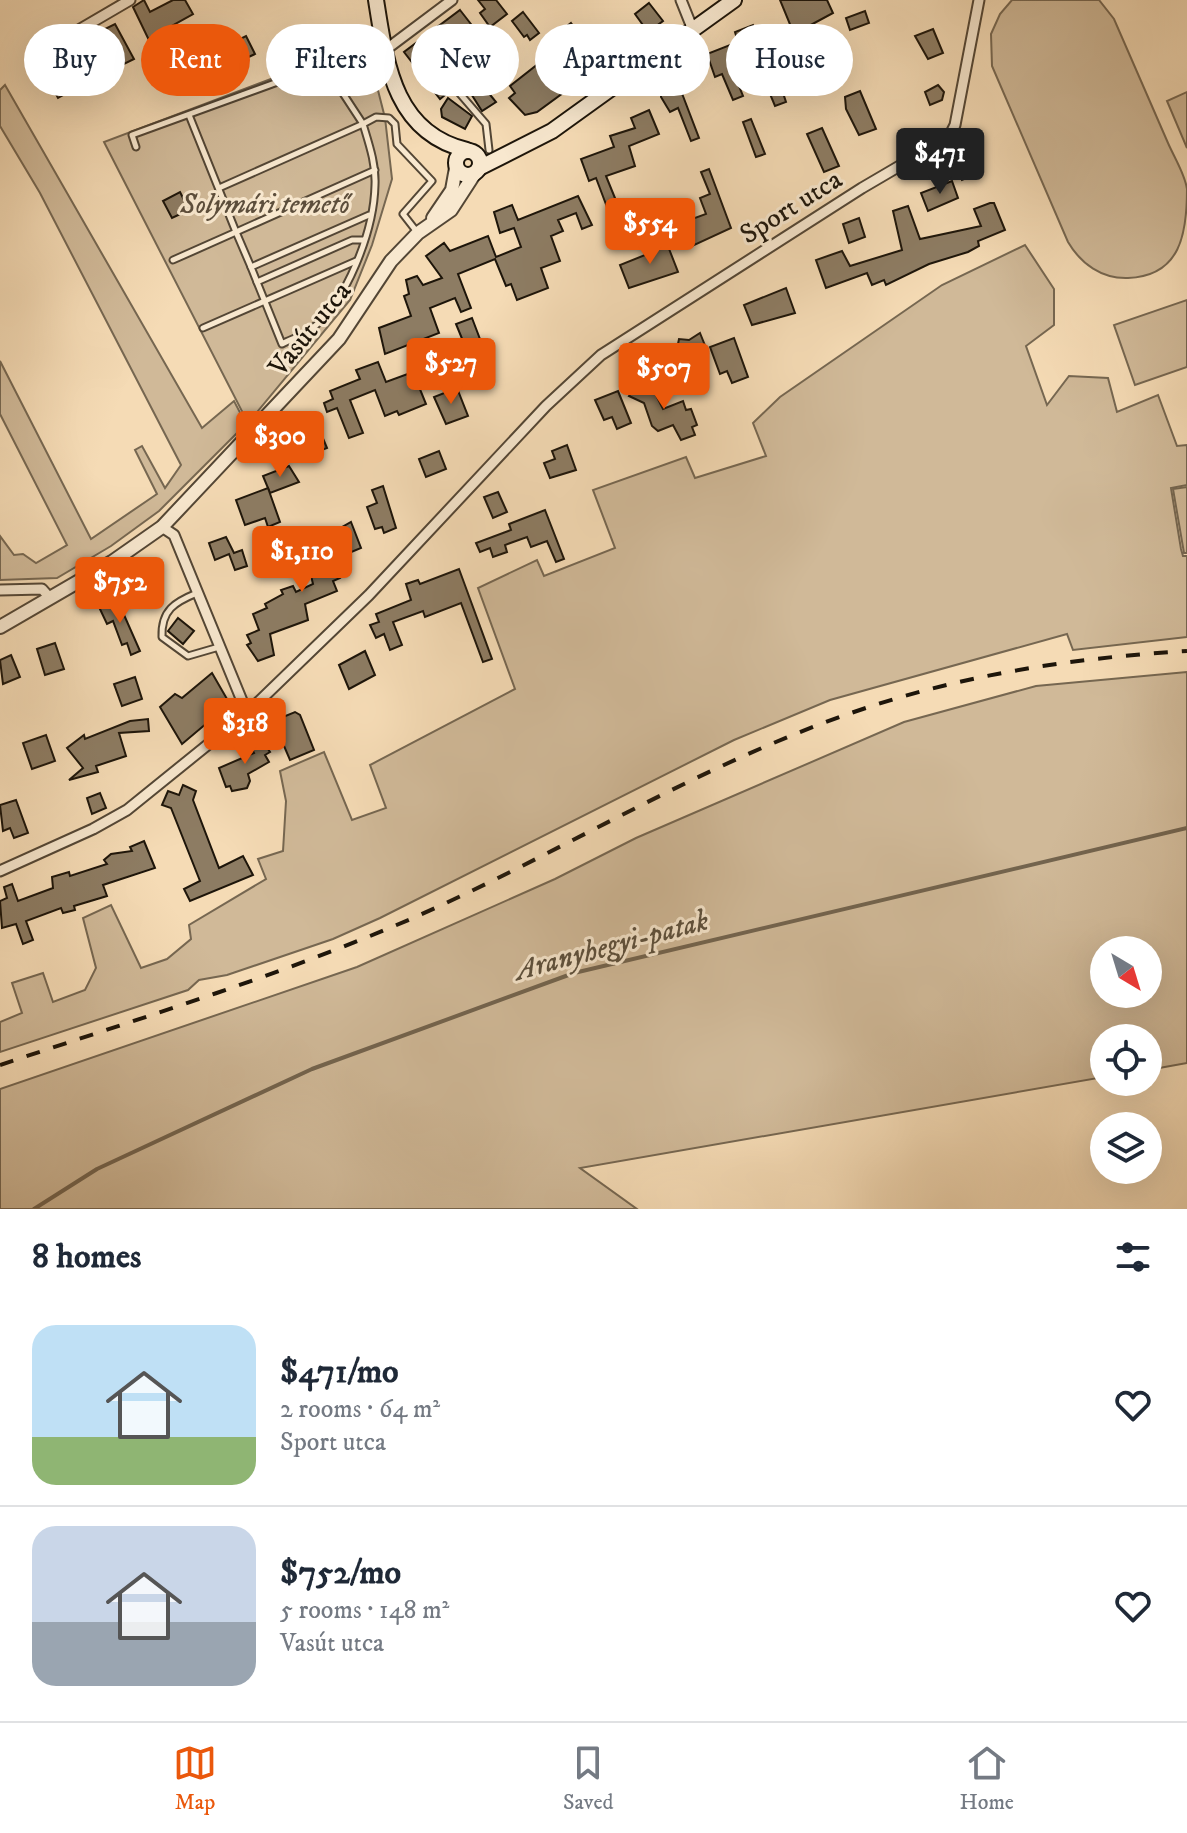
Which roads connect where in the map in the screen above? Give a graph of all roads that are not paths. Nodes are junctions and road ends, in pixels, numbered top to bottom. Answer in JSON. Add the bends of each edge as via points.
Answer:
{"nodes":[{"id":1,"x":130,"y":0,"type":"edge"},
{"id":2,"x":376,"y":0,"type":"edge"},
{"id":3,"x":452,"y":0,"type":"edge"},
{"id":4,"x":681,"y":0,"type":"edge"},
{"id":5,"x":734,"y":0,"type":"edge"},
{"id":6,"x":979,"y":0,"type":"edge"},
{"id":7,"x":89,"y":24,"type":"edge"},
{"id":8,"x":380,"y":24,"type":"edge"},
{"id":9,"x":691,"y":24,"type":"edge"},
{"id":10,"x":701,"y":24,"type":"edge"},
{"id":11,"x":395,"y":43,"type":"edge"},
{"id":12,"x":395,"y":82,"type":"edge"},
{"id":13,"x":462,"y":96,"type":"edge"},
{"id":14,"x":601,"y":96,"type":"edge"},
{"id":15,"x":189,"y":115,"type":"junction"},
{"id":16,"x":363,"y":124,"type":"junction"},
{"id":17,"x":431,"y":135,"type":"junction"},
{"id":18,"x":136,"y":147,"type":"dead end"},
{"id":19,"x":513,"y":148,"type":"junction"},
{"id":20,"x":489,"y":150,"type":"junction"},
{"id":21,"x":470,"y":151,"type":"junction"},
{"id":22,"x":456,"y":165,"type":"junction"},
{"id":23,"x":375,"y":170,"type":"junction"},
{"id":24,"x":477,"y":170,"type":"junction"},
{"id":25,"x":219,"y":188,"type":"junction"},
{"id":26,"x":370,"y":215,"type":"junction"},
{"id":27,"x":420,"y":231,"type":"junction"},
{"id":28,"x":236,"y":232,"type":"junction"},
{"id":29,"x":363,"y":240,"type":"junction"},
{"id":30,"x":173,"y":260,"type":"dead end"},
{"id":31,"x":356,"y":261,"type":"junction"},
{"id":32,"x":251,"y":267,"type":"junction"},
{"id":33,"x":257,"y":282,"type":"junction"},
{"id":34,"x":264,"y":300,"type":"junction"},
{"id":35,"x":203,"y":328,"type":"dead end"},
{"id":36,"x":162,"y":527,"type":"junction"},
{"id":37,"x":0,"y":590,"type":"edge"},
{"id":38,"x":197,"y":593,"type":"junction"},
{"id":39,"x":50,"y":598,"type":"junction"},
{"id":40,"x":0,"y":627,"type":"edge"},
{"id":41,"x":219,"y":647,"type":"junction"},
{"id":42,"x":247,"y":713,"type":"junction"},
{"id":43,"x":0,"y":871,"type":"edge"}],
"edges":[{"from":1,"to":7,"type":"street"},
{"from":2,"to":8,"type":"main road"},
{"from":3,"to":11,"type":"street"},
{"from":4,"to":9,"type":"street"},
{"from":5,"to":10,"type":"main road"},
{"from":6,"to":42,"type":"street","name":"Sport utca","via":[[949,137],[601,355]]},
{"from":12,"to":17,"type":"main road","via":[[404,108]]},
{"from":13,"to":20,"type":"lane","via":[[486,124]]},
{"from":14,"to":19,"type":"main road","via":[[552,131]]},
{"from":15,"to":16,"type":"lane","via":[[319,67],[327,69]]},
{"from":15,"to":18,"type":"lane","via":[[132,135]]},
{"from":15,"to":25,"type":"lane"},
{"from":16,"to":23,"type":"lane"},
{"from":16,"to":25,"type":"lane"},
{"from":16,"to":27,"type":"lane","via":[[389,118],[397,144],[430,174],[430,187],[403,214]]},
{"from":17,"to":21,"type":"main road"},
{"from":17,"to":22,"type":"main road"},
{"from":19,"to":20,"type":"main road"},
{"from":19,"to":24,"type":"main road"},
{"from":20,"to":21,"type":"main road"},
{"from":21,"to":22,"type":"main road","via":[[461,152]]},
{"from":21,"to":24,"type":"main road","via":[[480,162]]},
{"from":22,"to":24,"type":"main road","via":[[465,175]]},
{"from":22,"to":27,"type":"street","name":"Vasút utca","via":[[452,190]]},
{"from":23,"to":26,"type":"lane"},
{"from":23,"to":28,"type":"lane"},
{"from":24,"to":27,"type":"street","name":"Vasút utca","via":[[451,210]]},
{"from":25,"to":28,"type":"lane"},
{"from":26,"to":29,"type":"lane"},
{"from":26,"to":32,"type":"lane"},
{"from":27,"to":36,"type":"street","name":"Vasút utca","via":[[391,261],[339,339]]},
{"from":28,"to":30,"type":"lane"},
{"from":28,"to":32,"type":"lane"},
{"from":29,"to":31,"type":"lane"},
{"from":29,"to":33,"type":"lane","via":[[352,240]]},
{"from":31,"to":34,"type":"lane"},
{"from":31,"to":34,"type":"lane","via":[[347,286],[322,319],[282,344]]},
{"from":32,"to":33,"type":"lane"},
{"from":33,"to":34,"type":"lane"},
{"from":34,"to":35,"type":"lane"},
{"from":36,"to":38,"type":"street","via":[[174,535]]},
{"from":36,"to":39,"type":"street","name":"Vasút utca"},
{"from":37,"to":39,"type":"street","via":[[42,589]]},
{"from":38,"to":41,"type":"street"},
{"from":38,"to":41,"type":"lane","via":[[173,603],[165,614],[162,637],[188,656]]},
{"from":39,"to":40,"type":"street","name":"Vasút utca"},
{"from":41,"to":42,"type":"street"},
{"from":42,"to":43,"type":"street","name":"Sport utca","via":[[127,810]]}]}
